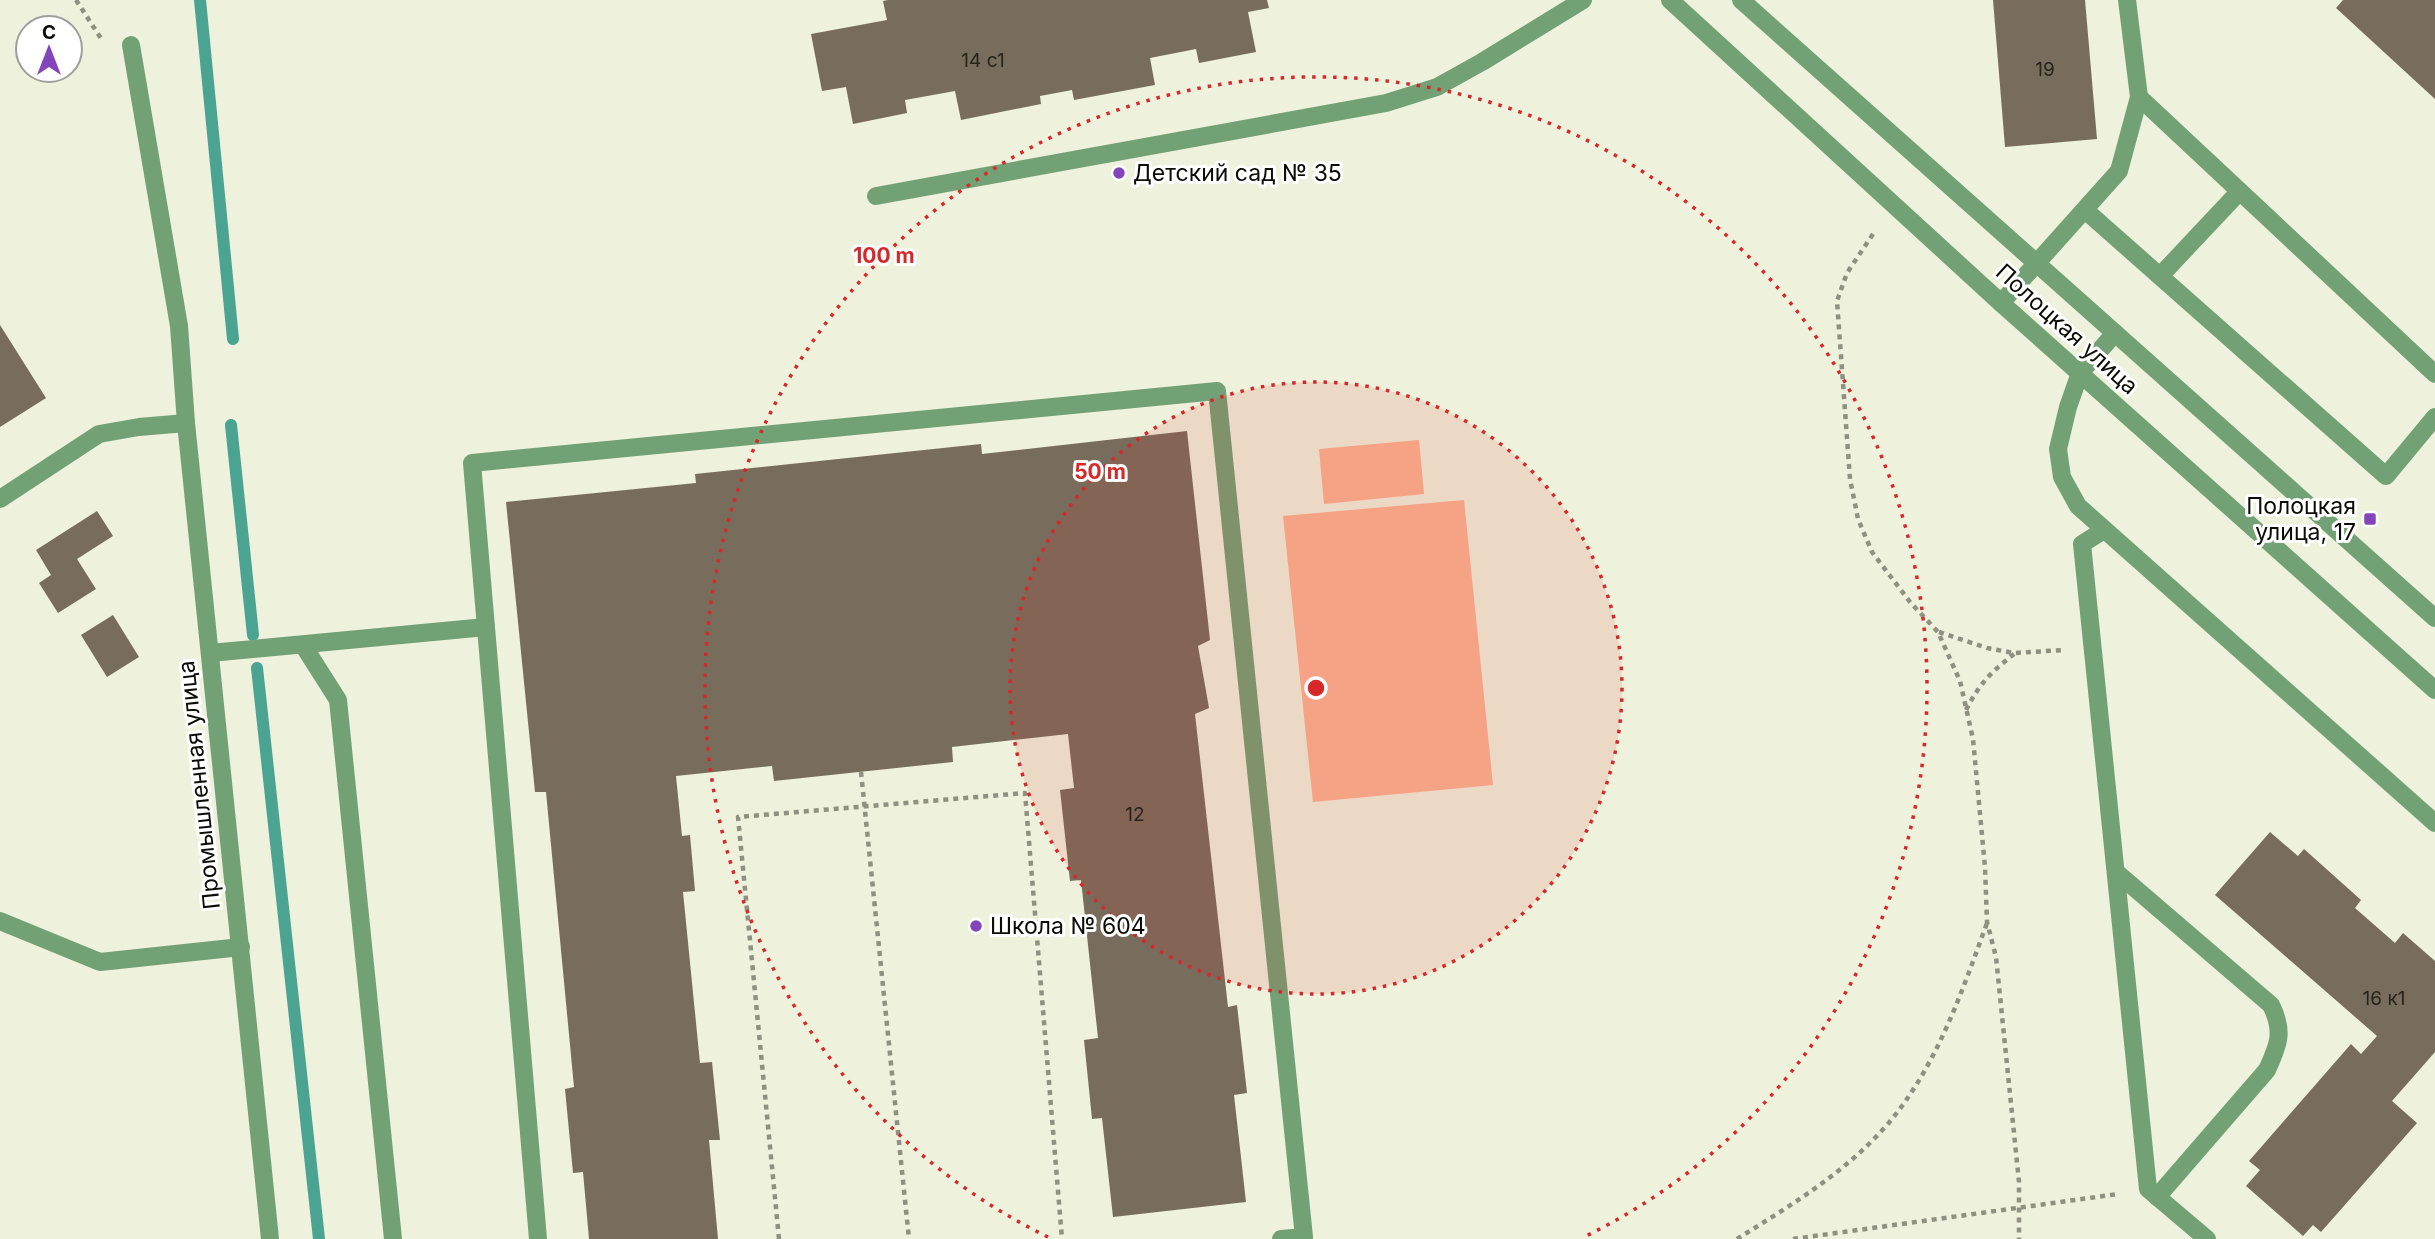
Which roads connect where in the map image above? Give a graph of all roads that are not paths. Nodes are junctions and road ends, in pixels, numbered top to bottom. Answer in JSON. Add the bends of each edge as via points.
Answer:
{"nodes":[{"id":1,"x":1583,"y":0,"type":"edge"},
{"id":2,"x":1670,"y":0,"type":"edge"},
{"id":3,"x":1741,"y":0,"type":"edge"},
{"id":4,"x":2127,"y":0,"type":"edge"},
{"id":5,"x":131,"y":45,"type":"dead end"},
{"id":6,"x":2139,"y":97,"type":"junction"},
{"id":7,"x":2239,"y":192,"type":"junction"},
{"id":8,"x":876,"y":196,"type":"dead end"},
{"id":9,"x":2085,"y":210,"type":"junction"},
{"id":10,"x":2037,"y":263,"type":"junction"},
{"id":11,"x":2160,"y":276,"type":"junction"},
{"id":12,"x":2001,"y":303,"type":"junction"},
{"id":13,"x":2115,"y":333,"type":"junction"},
{"id":14,"x":2080,"y":373,"type":"junction"},
{"id":15,"x":2435,"y":374,"type":"edge"},
{"id":16,"x":2435,"y":416,"type":"edge"},
{"id":17,"x":186,"y":423,"type":"junction"},
{"id":18,"x":0,"y":499,"type":"edge"},
{"id":19,"x":2104,"y":530,"type":"junction"},
{"id":20,"x":2435,"y":618,"type":"edge"},
{"id":21,"x":486,"y":627,"type":"junction"},
{"id":22,"x":303,"y":645,"type":"junction"},
{"id":23,"x":210,"y":653,"type":"junction"},
{"id":24,"x":2435,"y":690,"type":"edge"},
{"id":25,"x":2435,"y":822,"type":"edge"},
{"id":26,"x":2116,"y":872,"type":"junction"},
{"id":27,"x":0,"y":921,"type":"edge"},
{"id":28,"x":240,"y":947,"type":"junction"},
{"id":29,"x":2153,"y":1193,"type":"junction"},
{"id":30,"x":270,"y":1239,"type":"edge"},
{"id":31,"x":393,"y":1239,"type":"edge"},
{"id":32,"x":538,"y":1239,"type":"edge"},
{"id":33,"x":1281,"y":1239,"type":"edge"},
{"id":34,"x":2207,"y":1239,"type":"edge"}],
"edges":[{"from":1,"to":8,"type":"street","via":[[1437,87],[1386,103]]},
{"from":2,"to":12,"type":"street","name":"Полоцкая улица"},
{"from":3,"to":10,"type":"street","name":"Полоцкая улица"},
{"from":4,"to":6,"type":"street"},
{"from":5,"to":17,"type":"street","name":"Промышленная улица","via":[[179,327]]},
{"from":6,"to":7,"type":"street"},
{"from":6,"to":9,"type":"street","via":[[2119,171]]},
{"from":7,"to":11,"type":"street"},
{"from":7,"to":15,"type":"street"},
{"from":9,"to":10,"type":"street"},
{"from":9,"to":11,"type":"street"},
{"from":10,"to":12,"type":"street"},
{"from":10,"to":13,"type":"street","name":"Полоцкая улица"},
{"from":11,"to":16,"type":"street","via":[[2386,476]]},
{"from":12,"to":14,"type":"street","name":"Полоцкая улица"},
{"from":13,"to":14,"type":"street"},
{"from":13,"to":20,"type":"street","name":"Полоцкая улица"},
{"from":14,"to":19,"type":"street","via":[[2058,449],[2062,477],[2078,506]]},
{"from":14,"to":24,"type":"street","name":"Полоцкая улица"},
{"from":17,"to":18,"type":"street","via":[[99,434]]},
{"from":17,"to":23,"type":"street","name":"Промышленная улица"},
{"from":19,"to":25,"type":"street"},
{"from":19,"to":26,"type":"street","via":[[2082,544]]},
{"from":21,"to":22,"type":"street"},
{"from":21,"to":32,"type":"street"},
{"from":21,"to":33,"type":"street","via":[[472,463],[1217,390],[1304,1237]]},
{"from":22,"to":23,"type":"street"},
{"from":22,"to":31,"type":"street","via":[[338,700]]},
{"from":23,"to":28,"type":"street","name":"Промышленная улица"},
{"from":26,"to":29,"type":"street"},
{"from":26,"to":29,"type":"street","via":[[2271,1005],[2279,1022],[2278,1047],[2267,1070]]},
{"from":27,"to":28,"type":"street","via":[[100,962]]},
{"from":28,"to":30,"type":"street","name":"Промышленная улица"},
{"from":29,"to":34,"type":"street"}]}
